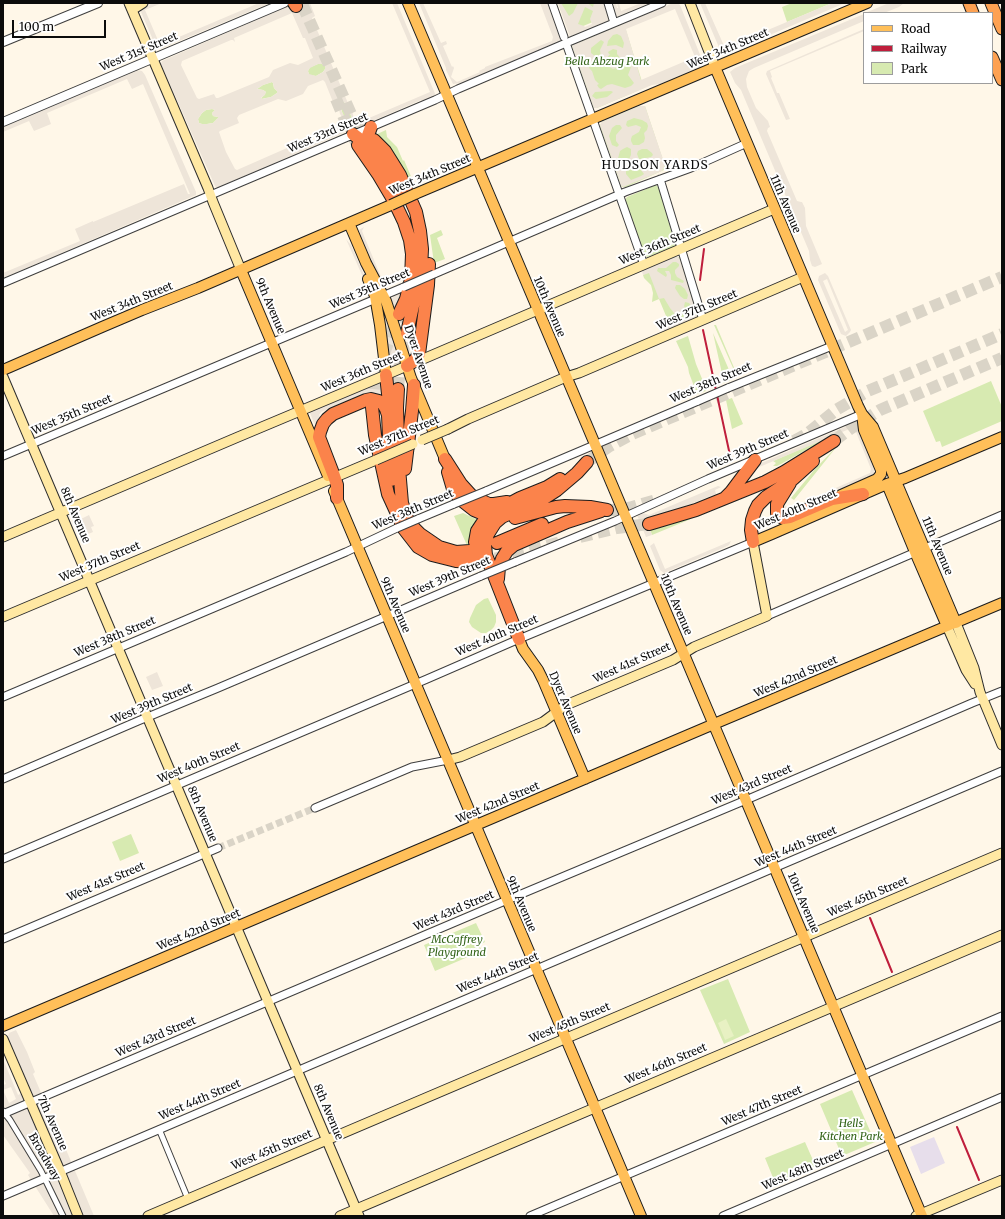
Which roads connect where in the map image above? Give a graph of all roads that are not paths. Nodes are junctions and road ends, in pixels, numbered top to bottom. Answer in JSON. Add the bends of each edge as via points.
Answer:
{"nodes":[{"id":1,"x":98,"y":3,"type":"edge"},
{"id":2,"x":143,"y":3,"type":"edge"},
{"id":3,"x":408,"y":3,"type":"edge"},
{"id":4,"x":552,"y":3,"type":"edge"},
{"id":5,"x":608,"y":3,"type":"edge"},
{"id":6,"x":662,"y":3,"type":"edge"},
{"id":7,"x":690,"y":3,"type":"edge"},
{"id":8,"x":867,"y":3,"type":"edge"},
{"id":9,"x":991,"y":3,"type":"edge"},
{"id":10,"x":296,"y":4,"type":"edge"},
{"id":11,"x":131,"y":6,"type":"edge"},
{"id":12,"x":614,"y":23,"type":"junction"},
{"id":13,"x":1002,"y":29,"type":"edge"},
{"id":14,"x":565,"y":40,"type":"junction"},
{"id":15,"x":3,"y":42,"type":"edge"},
{"id":16,"x":153,"y":58,"type":"junction"},
{"id":17,"x":993,"y":59,"type":"edge"},
{"id":18,"x":715,"y":67,"type":"junction"},
{"id":19,"x":1002,"y":80,"type":"edge"},
{"id":20,"x":446,"y":94,"type":"junction"},
{"id":21,"x":593,"y":119,"type":"junction"},
{"id":22,"x":3,"y":122,"type":"edge"},
{"id":23,"x":371,"y":127,"type":"junction"},
{"id":24,"x":356,"y":140,"type":"junction"},
{"id":25,"x":374,"y":140,"type":"tunnel mouth"},
{"id":26,"x":746,"y":143,"type":"junction"},
{"id":27,"x":478,"y":168,"type":"junction"},
{"id":28,"x":660,"y":179,"type":"junction"},
{"id":29,"x":210,"y":195,"type":"junction"},
{"id":30,"x":619,"y":195,"type":"junction"},
{"id":31,"x":774,"y":209,"type":"junction"},
{"id":32,"x":416,"y":212,"type":"junction"},
{"id":33,"x":349,"y":223,"type":"junction"},
{"id":34,"x":509,"y":242,"type":"junction"},
{"id":35,"x":417,"y":248,"type":"junction"},
{"id":36,"x":682,"y":249,"type":"junction"},
{"id":37,"x":644,"y":265,"type":"junction"},
{"id":38,"x":241,"y":270,"type":"junction"},
{"id":39,"x":803,"y":277,"type":"junction"},
{"id":40,"x":3,"y":283,"type":"edge"},
{"id":41,"x":379,"y":297,"type":"junction"},
{"id":42,"x":538,"y":310,"type":"junction"},
{"id":43,"x":399,"y":314,"type":"tunnel mouth"},
{"id":44,"x":703,"y":320,"type":"junction"},
{"id":45,"x":407,"y":333,"type":"tunnel mouth"},
{"id":46,"x":273,"y":342,"type":"junction"},
{"id":47,"x":832,"y":346,"type":"junction"},
{"id":48,"x":407,"y":366,"type":"junction"},
{"id":49,"x":3,"y":370,"type":"edge"},
{"id":50,"x":386,"y":375,"type":"junction"},
{"id":51,"x":3,"y":377,"type":"edge"},
{"id":52,"x":566,"y":377,"type":"junction"},
{"id":53,"x":414,"y":385,"type":"junction"},
{"id":54,"x":398,"y":389,"type":"tunnel mouth"},
{"id":55,"x":372,"y":407,"type":"tunnel mouth"},
{"id":56,"x":301,"y":411,"type":"junction"},
{"id":57,"x":862,"y":414,"type":"junction"},
{"id":58,"x":388,"y":415,"type":"junction"},
{"id":59,"x":1002,"y":437,"type":"edge"},
{"id":60,"x":32,"y":444,"type":"junction"},
{"id":61,"x":595,"y":444,"type":"junction"},
{"id":62,"x":3,"y":456,"type":"edge"},
{"id":63,"x":445,"y":459,"type":"junction"},
{"id":64,"x":755,"y":460,"type":"junction"},
{"id":65,"x":332,"y":478,"type":"junction"},
{"id":66,"x":793,"y":479,"type":"junction"},
{"id":67,"x":888,"y":480,"type":"junction"},
{"id":68,"x":401,"y":490,"type":"junction"},
{"id":69,"x":863,"y":494,"type":"junction"},
{"id":70,"x":337,"y":498,"type":"joint"},
{"id":71,"x":520,"y":498,"type":"junction"},
{"id":72,"x":832,"y":499,"type":"junction"},
{"id":73,"x":723,"y":500,"type":"junction"},
{"id":74,"x":606,"y":510,"type":"junction"},
{"id":75,"x":61,"y":512,"type":"junction"},
{"id":76,"x":397,"y":513,"type":"junction"},
{"id":77,"x":492,"y":513,"type":"junction"},
{"id":78,"x":1002,"y":515,"type":"edge"},
{"id":79,"x":625,"y":516,"type":"junction"},
{"id":80,"x":649,"y":524,"type":"tunnel mouth"},
{"id":81,"x":3,"y":537,"type":"edge"},
{"id":82,"x":411,"y":539,"type":"junction"},
{"id":83,"x":752,"y":542,"type":"junction"},
{"id":84,"x":496,"y":543,"type":"dead end"},
{"id":85,"x":357,"y":547,"type":"junction"},
{"id":86,"x":924,"y":548,"type":"junction"},
{"id":87,"x":449,"y":551,"type":"junction"},
{"id":88,"x":915,"y":552,"type":"junction"},
{"id":89,"x":487,"y":576,"type":"junction"},
{"id":90,"x":89,"y":580,"type":"junction"},
{"id":91,"x":654,"y":583,"type":"junction"},
{"id":92,"x":498,"y":588,"type":"junction"},
{"id":93,"x":1002,"y":603,"type":"edge"},
{"id":94,"x":386,"y":616,"type":"junction"},
{"id":95,"x":767,"y":616,"type":"junction"},
{"id":96,"x":3,"y":617,"type":"edge"},
{"id":97,"x":952,"y":625,"type":"junction"},
{"id":98,"x":519,"y":639,"type":"junction"},
{"id":99,"x":118,"y":648,"type":"junction"},
{"id":100,"x":684,"y":653,"type":"junction"},
{"id":101,"x":416,"y":684,"type":"junction"},
{"id":102,"x":1002,"y":691,"type":"edge"},
{"id":103,"x":981,"y":695,"type":"junction"},
{"id":104,"x":3,"y":697,"type":"edge"},
{"id":105,"x":557,"y":711,"type":"junction"},
{"id":106,"x":148,"y":717,"type":"junction"},
{"id":107,"x":714,"y":724,"type":"junction"},
{"id":108,"x":1002,"y":745,"type":"edge"},
{"id":109,"x":448,"y":760,"type":"junction"},
{"id":110,"x":1002,"y":771,"type":"edge"},
{"id":111,"x":3,"y":779,"type":"edge"},
{"id":112,"x":585,"y":779,"type":"junction"},
{"id":113,"x":177,"y":785,"type":"junction"},
{"id":114,"x":746,"y":800,"type":"junction"},
{"id":115,"x":315,"y":808,"type":"tunnel mouth"},
{"id":116,"x":476,"y":825,"type":"junction"},
{"id":117,"x":218,"y":848,"type":"tunnel mouth"},
{"id":118,"x":206,"y":853,"type":"junction"},
{"id":119,"x":1002,"y":853,"type":"edge"},
{"id":120,"x":3,"y":859,"type":"edge"},
{"id":121,"x":774,"y":868,"type":"junction"},
{"id":122,"x":507,"y":900,"type":"junction"},
{"id":123,"x":237,"y":927,"type":"junction"},
{"id":124,"x":1002,"y":935,"type":"edge"},
{"id":125,"x":804,"y":937,"type":"junction"},
{"id":126,"x":3,"y":939,"type":"edge"},
{"id":127,"x":536,"y":969,"type":"junction"},
{"id":128,"x":269,"y":1002,"type":"junction"},
{"id":129,"x":834,"y":1007,"type":"junction"},
{"id":130,"x":1002,"y":1016,"type":"edge"},
{"id":131,"x":3,"y":1026,"type":"edge"},
{"id":132,"x":565,"y":1038,"type":"junction"},
{"id":133,"x":3,"y":1039,"type":"edge"},
{"id":134,"x":298,"y":1070,"type":"junction"},
{"id":135,"x":862,"y":1075,"type":"junction"},
{"id":136,"x":1002,"y":1097,"type":"edge"},
{"id":137,"x":30,"y":1103,"type":"junction"},
{"id":138,"x":595,"y":1108,"type":"junction"},
{"id":139,"x":4,"y":1113,"type":"edge"},
{"id":140,"x":159,"y":1129,"type":"junction"},
{"id":141,"x":327,"y":1140,"type":"junction"},
{"id":142,"x":892,"y":1144,"type":"junction"},
{"id":143,"x":60,"y":1171,"type":"junction"},
{"id":144,"x":624,"y":1176,"type":"junction"},
{"id":145,"x":45,"y":1178,"type":"junction"},
{"id":146,"x":1002,"y":1180,"type":"edge"},
{"id":147,"x":3,"y":1196,"type":"edge"},
{"id":148,"x":188,"y":1199,"type":"junction"},
{"id":149,"x":358,"y":1212,"type":"edge"},
{"id":150,"x":920,"y":1215,"type":"edge"},
{"id":151,"x":64,"y":1216,"type":"edge"},
{"id":152,"x":78,"y":1216,"type":"edge"},
{"id":153,"x":148,"y":1216,"type":"edge"},
{"id":154,"x":340,"y":1216,"type":"edge"},
{"id":155,"x":530,"y":1216,"type":"edge"},
{"id":156,"x":641,"y":1216,"type":"edge"},
{"id":157,"x":723,"y":1216,"type":"edge"}],
"edges":[{"from":1,"to":15,"type":"street"},
{"from":2,"to":11,"type":"main road"},
{"from":3,"to":20,"type":"main road","name":"10th Avenue"},
{"from":4,"to":14,"type":"street"},
{"from":5,"to":12,"type":"street"},
{"from":6,"to":12,"type":"street","name":"West 33rd Street"},
{"from":7,"to":18,"type":"main road","name":"11th Avenue"},
{"from":8,"to":18,"type":"main road","name":"West 34th Street"},
{"from":9,"to":13,"type":"highway"},
{"from":10,"to":16,"type":"street","name":"West 31st Street"},
{"from":11,"to":16,"type":"main road","name":"9th Avenue"},
{"from":12,"to":14,"type":"street","name":"West 33rd Street"},
{"from":14,"to":20,"type":"street","name":"West 33rd Street"},
{"from":14,"to":21,"type":"street"},
{"from":16,"to":22,"type":"street","name":"West 31st Street"},
{"from":16,"to":29,"type":"main road","name":"9th Avenue"},
{"from":17,"to":19,"type":"highway"},
{"from":18,"to":21,"type":"main road","name":"West 34th Street"},
{"from":18,"to":26,"type":"main road","name":"11th Avenue"},
{"from":20,"to":23,"type":"street","name":"West 33rd Street"},
{"from":20,"to":27,"type":"main road","name":"10th Avenue"},
{"from":21,"to":27,"type":"main road","name":"West 34th Street"},
{"from":21,"to":30,"type":"street"},
{"from":23,"to":24,"type":"street","name":"West 33rd Street"},
{"from":23,"to":35,"type":"highway","via":[[368,141],[403,195],[415,225]]},
{"from":24,"to":29,"type":"street","name":"West 33rd Street"},
{"from":24,"to":35,"type":"highway","via":[[362,141],[398,196]]},
{"from":25,"to":32,"type":"highway","via":[[396,167]]},
{"from":26,"to":28,"type":"street","name":"West 35th Street"},
{"from":26,"to":31,"type":"main road","name":"11th Avenue"},
{"from":27,"to":33,"type":"main road","name":"West 34th Street","bridge":true},
{"from":27,"to":34,"type":"main road","name":"10th Avenue"},
{"from":28,"to":30,"type":"street","name":"West 35th Street"},
{"from":28,"to":36,"type":"street"},
{"from":29,"to":38,"type":"main road","name":"9th Avenue"},
{"from":29,"to":40,"type":"street","name":"West 33rd Street"},
{"from":30,"to":34,"type":"street","name":"West 35th Street"},
{"from":30,"to":37,"type":"street"},
{"from":31,"to":36,"type":"main road","name":"West 36th Street"},
{"from":31,"to":39,"type":"main road","name":"11th Avenue"},
{"from":32,"to":35,"type":"highway","via":[[422,239]]},
{"from":32,"to":48,"type":"highway","via":[[425,229],[428,244],[428,285],[419,354]]},
{"from":33,"to":38,"type":"main road","name":"West 34th Street"},
{"from":33,"to":41,"type":"main road","name":"Dyer Avenue"},
{"from":34,"to":41,"type":"street","name":"West 35th Street","bridge":true},
{"from":34,"to":42,"type":"main road","name":"10th Avenue"},
{"from":35,"to":43,"type":"highway","via":[[407,294]]},
{"from":35,"to":45,"type":"highway","via":[[420,277]]},
{"from":36,"to":37,"type":"main road","name":"West 36th Street"},
{"from":36,"to":44,"type":"street"},
{"from":37,"to":42,"type":"main road","name":"West 36th Street"},
{"from":38,"to":46,"type":"main road","name":"9th Avenue"},
{"from":38,"to":49,"type":"main road","name":"West 34th Street"},
{"from":39,"to":44,"type":"main road","name":"West 37th Street"},
{"from":39,"to":47,"type":"main road","name":"11th Avenue"},
{"from":41,"to":46,"type":"street","name":"West 35th Street"},
{"from":41,"to":48,"type":"main road","name":"Dyer Avenue"},
{"from":41,"to":50,"type":"main road","name":"Dyer Avenue"},
{"from":42,"to":48,"type":"main road","name":"West 36th Street"},
{"from":42,"to":52,"type":"main road","name":"10th Avenue"},
{"from":44,"to":52,"type":"main road","name":"West 37th Street"},
{"from":46,"to":56,"type":"main road","name":"9th Avenue"},
{"from":46,"to":60,"type":"street","name":"West 35th Street"},
{"from":47,"to":57,"type":"main road","name":"11th Avenue"},
{"from":47,"to":61,"type":"street","name":"West 38th Street","bridge":true},
{"from":48,"to":50,"type":"main road","name":"West 36th Street"},
{"from":48,"to":53,"type":"main road","name":"Dyer Avenue"},
{"from":50,"to":56,"type":"main road","name":"West 36th Street"},
{"from":50,"to":58,"type":"highway"},
{"from":51,"to":60,"type":"main road","name":"8th Avenue"},
{"from":52,"to":61,"type":"main road","name":"10th Avenue"},
{"from":52,"to":65,"type":"main road","name":"West 37th Street","bridge":true},
{"from":53,"to":63,"type":"main road","name":"Dyer Avenue"},
{"from":53,"to":68,"type":"highway"},
{"from":54,"to":68,"type":"highway","via":[[397,429]]},
{"from":55,"to":76,"type":"highway","via":[[375,435],[388,494]]},
{"from":56,"to":65,"type":"main road","name":"9th Avenue"},
{"from":56,"to":75,"type":"main road","name":"West 36th Street"},
{"from":57,"to":64,"type":"street","name":"West 39th Street"},
{"from":57,"to":67,"type":"main road","name":"11th Avenue","via":[[864,430]]},
{"from":57,"to":67,"type":"main road","name":"11th Avenue","via":[[873,427]]},
{"from":58,"to":65,"type":"highway","via":[[383,404],[371,399],[333,414],[325,421],[319,437]]},
{"from":58,"to":76,"type":"highway","via":[[390,473]]},
{"from":59,"to":67,"type":"main road","name":"West 40th Street"},
{"from":60,"to":62,"type":"street","name":"West 35th Street"},
{"from":60,"to":75,"type":"main road","name":"8th Avenue"},
{"from":61,"to":79,"type":"main road","name":"10th Avenue"},
{"from":61,"to":85,"type":"street","name":"West 38th Street","bridge":true},
{"from":63,"to":71,"type":"highway","via":[[466,490],[478,499],[494,504]]},
{"from":63,"to":77,"type":"highway","via":[[453,489],[460,499],[474,510]]},
{"from":64,"to":73,"type":"highway"},
{"from":64,"to":79,"type":"street","name":"West 39th Street"},
{"from":65,"to":70,"type":"highway","via":[[336,485]]},
{"from":65,"to":90,"type":"main road","name":"West 37th Street"},
{"from":66,"to":72,"type":"highway","via":[[777,504],[776,513],[780,517],[790,517]]},
{"from":66,"to":73,"type":"highway","via":[[834,441],[784,472]]},
{"from":66,"to":83,"type":"highway","via":[[770,494],[758,506],[752,520]]},
{"from":67,"to":69,"type":"main road","name":"West 40th Street"},
{"from":67,"to":72,"type":"main road","name":"West 40th Street","via":[[877,479]]},
{"from":67,"to":86,"type":"main road","name":"11th Avenue"},
{"from":67,"to":88,"type":"main road","name":"11th Avenue"},
{"from":68,"to":87,"type":"highway","via":[[403,508],[412,526],[429,541]]},
{"from":69,"to":72,"type":"highway"},
{"from":69,"to":83,"type":"main road","name":"West 40th Street"},
{"from":70,"to":85,"type":"main road","name":"9th Avenue"},
{"from":71,"to":77,"type":"highway"},
{"from":71,"to":89,"type":"highway","via":[[553,484],[587,462],[550,495],[508,514],[495,523],[485,545]]},
{"from":73,"to":80,"type":"highway"},
{"from":74,"to":84,"type":"highway","via":[[566,514]]},
{"from":74,"to":89,"type":"highway","via":[[590,507],[556,507],[507,521],[498,529],[490,543]]},
{"from":74,"to":92,"type":"highway","via":[[572,520],[514,545],[507,551],[499,567]]},
{"from":75,"to":81,"type":"main road","name":"West 36th Street"},
{"from":75,"to":90,"type":"main road","name":"8th Avenue"},
{"from":76,"to":82,"type":"highway"},
{"from":77,"to":89,"type":"highway","via":[[477,530],[475,542]]},
{"from":78,"to":86,"type":"street","name":"West 41st Street"},
{"from":79,"to":89,"type":"street","name":"West 39th Street","bridge":true},
{"from":79,"to":91,"type":"main road","name":"10th Avenue"},
{"from":82,"to":87,"type":"highway","via":[[430,550]]},
{"from":82,"to":87,"type":"highway","via":[[418,547],[447,560],[472,557]]},
{"from":83,"to":91,"type":"street","name":"West 40th Street"},
{"from":83,"to":95,"type":"main road"},
{"from":85,"to":94,"type":"main road","name":"9th Avenue"},
{"from":85,"to":99,"type":"street","name":"West 38th Street"},
{"from":86,"to":88,"type":"street","name":"West 41st Street"},
{"from":86,"to":97,"type":"main road","name":"11th Avenue"},
{"from":88,"to":95,"type":"street","name":"West 41st Street"},
{"from":88,"to":97,"type":"main road","name":"11th Avenue"},
{"from":89,"to":92,"type":"highway"},
{"from":89,"to":94,"type":"street","name":"West 39th Street"},
{"from":90,"to":96,"type":"main road","name":"West 37th Street"},
{"from":90,"to":99,"type":"main road","name":"8th Avenue"},
{"from":91,"to":98,"type":"street","name":"West 40th Street"},
{"from":91,"to":100,"type":"main road","name":"10th Avenue"},
{"from":92,"to":98,"type":"highway"},
{"from":93,"to":97,"type":"main road","name":"West 42nd Street"},
{"from":94,"to":101,"type":"main road","name":"9th Avenue"},
{"from":94,"to":106,"type":"street","name":"West 39th Street"},
{"from":95,"to":100,"type":"main road","name":"West 41st Street"},
{"from":97,"to":103,"type":"main road","name":"11th Avenue","via":[[974,668]]},
{"from":97,"to":107,"type":"main road","name":"West 42nd Street"},
{"from":98,"to":101,"type":"street","name":"West 40th Street"},
{"from":98,"to":105,"type":"main road","name":"Dyer Avenue","via":[[525,653],[538,670]]},
{"from":99,"to":104,"type":"street","name":"West 38th Street"},
{"from":99,"to":106,"type":"main road","name":"8th Avenue"},
{"from":100,"to":105,"type":"main road","name":"West 41st Street"},
{"from":100,"to":107,"type":"main road","name":"10th Avenue"},
{"from":101,"to":109,"type":"main road","name":"9th Avenue"},
{"from":101,"to":113,"type":"street","name":"West 40th Street"},
{"from":102,"to":103,"type":"street","name":"West 43rd Street"},
{"from":103,"to":108,"type":"main road","name":"11th Avenue"},
{"from":103,"to":114,"type":"street","name":"West 43rd Street","via":[[890,738]]},
{"from":105,"to":109,"type":"main road","name":"West 41st Street","via":[[543,722]]},
{"from":105,"to":112,"type":"main road","name":"Dyer Avenue"},
{"from":106,"to":111,"type":"street","name":"West 39th Street"},
{"from":106,"to":113,"type":"main road","name":"8th Avenue"},
{"from":107,"to":112,"type":"main road","name":"West 42nd Street"},
{"from":107,"to":114,"type":"main road","name":"10th Avenue"},
{"from":109,"to":115,"type":"street","name":"West 41st Street","via":[[412,767]]},
{"from":109,"to":116,"type":"main road","name":"9th Avenue"},
{"from":110,"to":121,"type":"street","name":"West 44th Street"},
{"from":112,"to":116,"type":"main road","name":"West 42nd Street"},
{"from":113,"to":118,"type":"main road","name":"8th Avenue"},
{"from":113,"to":120,"type":"street","name":"West 40th Street"},
{"from":114,"to":121,"type":"main road","name":"10th Avenue"},
{"from":114,"to":122,"type":"street","name":"West 43rd Street"},
{"from":116,"to":122,"type":"main road","name":"9th Avenue"},
{"from":116,"to":123,"type":"main road","name":"West 42nd Street"},
{"from":117,"to":118,"type":"street","name":"West 41st Street"},
{"from":118,"to":123,"type":"main road","name":"8th Avenue"},
{"from":118,"to":126,"type":"street","name":"West 41st Street"},
{"from":119,"to":125,"type":"main road","name":"West 45th Street"},
{"from":121,"to":125,"type":"main road","name":"10th Avenue"},
{"from":121,"to":127,"type":"street","name":"West 44th Street"},
{"from":122,"to":127,"type":"main road","name":"9th Avenue"},
{"from":122,"to":128,"type":"street","name":"West 43rd Street"},
{"from":123,"to":128,"type":"main road","name":"8th Avenue"},
{"from":123,"to":131,"type":"main road","name":"West 42nd Street"},
{"from":124,"to":129,"type":"main road","name":"West 46th Street"},
{"from":125,"to":129,"type":"main road","name":"10th Avenue"},
{"from":125,"to":132,"type":"main road","name":"West 45th Street"},
{"from":127,"to":132,"type":"main road","name":"9th Avenue"},
{"from":127,"to":134,"type":"street","name":"West 44th Street"},
{"from":128,"to":134,"type":"main road","name":"8th Avenue"},
{"from":128,"to":137,"type":"street","name":"West 43rd Street"},
{"from":129,"to":135,"type":"main road","name":"10th Avenue"},
{"from":129,"to":138,"type":"main road","name":"West 46th Street"},
{"from":130,"to":135,"type":"street","name":"West 47th Street"},
{"from":132,"to":138,"type":"main road","name":"9th Avenue"},
{"from":132,"to":141,"type":"main road","name":"West 45th Street"},
{"from":133,"to":137,"type":"main road","name":"7th Avenue"},
{"from":134,"to":140,"type":"street","name":"West 44th Street"},
{"from":134,"to":141,"type":"main road","name":"8th Avenue"},
{"from":135,"to":142,"type":"main road","name":"10th Avenue"},
{"from":135,"to":144,"type":"street","name":"West 47th Street"},
{"from":136,"to":142,"type":"street","name":"West 48th Street"},
{"from":137,"to":139,"type":"street","name":"West 43rd Street"},
{"from":137,"to":143,"type":"main road","name":"7th Avenue"},
{"from":138,"to":144,"type":"main road","name":"9th Avenue"},
{"from":138,"to":149,"type":"main road","name":"West 46th Street"},
{"from":139,"to":145,"type":"street","name":"Broadway"},
{"from":140,"to":143,"type":"street","name":"West 44th Street"},
{"from":140,"to":148,"type":"street"},
{"from":141,"to":148,"type":"main road","name":"West 45th Street"},
{"from":141,"to":149,"type":"main road","name":"8th Avenue"},
{"from":142,"to":150,"type":"main road","name":"10th Avenue"},
{"from":142,"to":157,"type":"street","name":"West 48th Street"},
{"from":143,"to":145,"type":"street","name":"West 44th Street"},
{"from":143,"to":152,"type":"main road","name":"7th Avenue"},
{"from":144,"to":155,"type":"street","name":"West 47th Street"},
{"from":144,"to":156,"type":"main road","name":"9th Avenue"},
{"from":145,"to":147,"type":"street","name":"West 44th Street"},
{"from":145,"to":151,"type":"street","name":"Broadway"},
{"from":146,"to":150,"type":"main road"},
{"from":148,"to":153,"type":"main road","name":"West 45th Street"},
{"from":149,"to":154,"type":"main road","name":"West 46th Street"}]}
